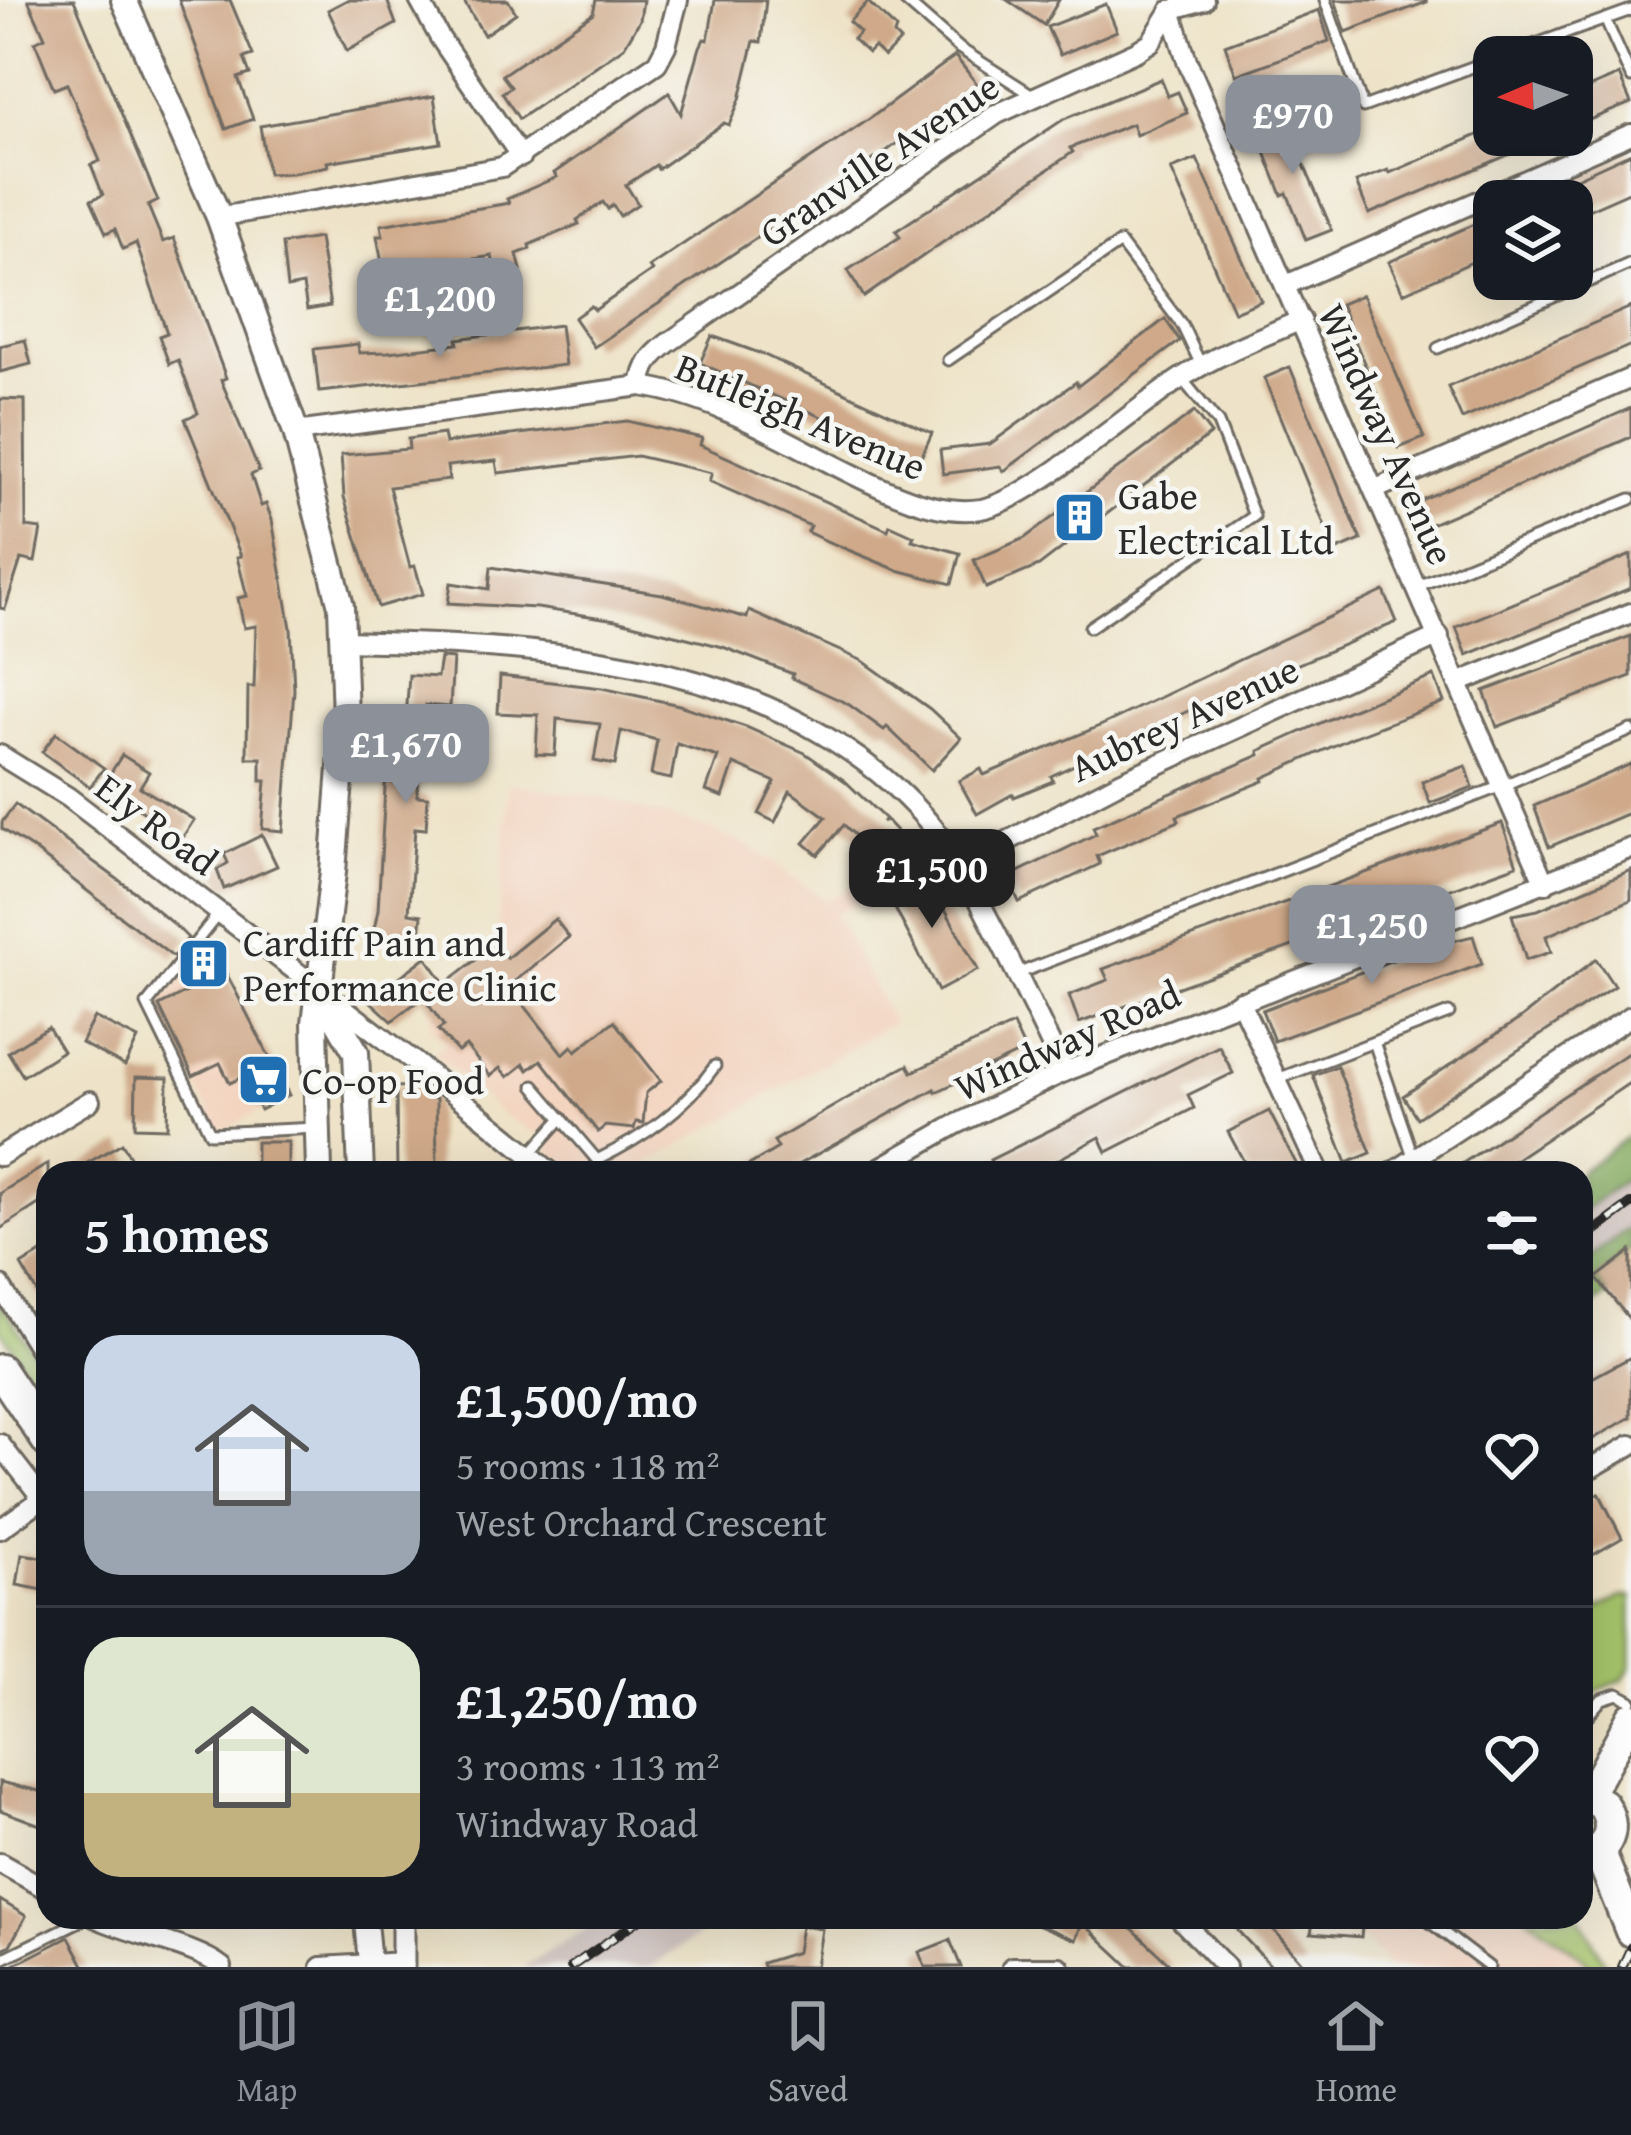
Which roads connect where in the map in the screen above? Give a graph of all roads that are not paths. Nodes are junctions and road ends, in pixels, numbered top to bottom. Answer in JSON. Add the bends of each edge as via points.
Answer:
{"nodes":[{"id":1,"x":124,"y":0,"type":"edge"},
{"id":2,"x":419,"y":0,"type":"edge"},
{"id":3,"x":678,"y":0,"type":"edge"},
{"id":4,"x":904,"y":0,"type":"edge"},
{"id":5,"x":1204,"y":0,"type":"edge"},
{"id":6,"x":1325,"y":0,"type":"edge"},
{"id":7,"x":1165,"y":5,"type":"edge"},
{"id":8,"x":1631,"y":10,"type":"edge"},
{"id":9,"x":1605,"y":19,"type":"junction"},
{"id":10,"x":1558,"y":36,"type":"edge"},
{"id":11,"x":1473,"y":67,"type":"edge"},
{"id":12,"x":1631,"y":76,"type":"edge"},
{"id":13,"x":1034,"y":96,"type":"junction"},
{"id":14,"x":1631,"y":134,"type":"edge"},
{"id":15,"x":521,"y":157,"type":"junction"},
{"id":16,"x":219,"y":217,"type":"junction"},
{"id":17,"x":1631,"y":262,"type":"edge"},
{"id":18,"x":1286,"y":285,"type":"junction"},
{"id":19,"x":1301,"y":320,"type":"junction"},
{"id":20,"x":1438,"y":348,"type":"dead end"},
{"id":21,"x":948,"y":360,"type":"dead end"},
{"id":22,"x":1202,"y":365,"type":"junction"},
{"id":23,"x":1181,"y":378,"type":"junction"},
{"id":24,"x":1631,"y":378,"type":"edge"},
{"id":25,"x":641,"y":386,"type":"junction"},
{"id":26,"x":296,"y":432,"type":"junction"},
{"id":27,"x":1376,"y":489,"type":"junction"},
{"id":28,"x":1631,"y":499,"type":"edge"},
{"id":29,"x":1418,"y":586,"type":"junction"},
{"id":30,"x":1631,"y":613,"type":"edge"},
{"id":31,"x":1090,"y":627,"type":"dead end"},
{"id":32,"x":1439,"y":636,"type":"junction"},
{"id":33,"x":345,"y":641,"type":"junction"},
{"id":34,"x":1460,"y":682,"type":"junction"},
{"id":35,"x":1631,"y":730,"type":"edge"},
{"id":36,"x":0,"y":755,"type":"edge"},
{"id":37,"x":1504,"y":785,"type":"junction"},
{"id":38,"x":1631,"y":848,"type":"edge"},
{"id":39,"x":961,"y":866,"type":"junction"},
{"id":40,"x":1545,"y":884,"type":"junction"},
{"id":41,"x":219,"y":913,"type":"junction"},
{"id":42,"x":1017,"y":974,"type":"junction"},
{"id":43,"x":321,"y":993,"type":"junction"},
{"id":44,"x":1240,"y":1001,"type":"junction"},
{"id":45,"x":1449,"y":1013,"type":"dead end"},
{"id":46,"x":1631,"y":1016,"type":"edge"},
{"id":47,"x":1374,"y":1042,"type":"junction"},
{"id":48,"x":715,"y":1066,"type":"dead end"},
{"id":49,"x":1064,"y":1072,"type":"junction"},
{"id":50,"x":1274,"y":1081,"type":"junction"},
{"id":51,"x":534,"y":1086,"type":"dead end"},
{"id":52,"x":90,"y":1101,"type":"dead end"},
{"id":53,"x":562,"y":1118,"type":"junction"},
{"id":54,"x":317,"y":1128,"type":"junction"},
{"id":55,"x":530,"y":1154,"type":"junction"},
{"id":56,"x":0,"y":1156,"type":"edge"},
{"id":57,"x":1414,"y":1159,"type":"junction"},
{"id":58,"x":318,"y":1161,"type":"edge"},
{"id":59,"x":361,"y":1161,"type":"edge"},
{"id":60,"x":538,"y":1161,"type":"edge"},
{"id":61,"x":892,"y":1161,"type":"edge"},
{"id":62,"x":1314,"y":1161,"type":"edge"},
{"id":63,"x":1411,"y":1161,"type":"edge"},
{"id":64,"x":0,"y":1285,"type":"edge"},
{"id":65,"x":36,"y":1344,"type":"edge"},
{"id":66,"x":0,"y":1370,"type":"edge"},
{"id":67,"x":36,"y":1424,"type":"edge"},
{"id":68,"x":0,"y":1444,"type":"edge"},
{"id":69,"x":1631,"y":1445,"type":"edge"},
{"id":70,"x":1593,"y":1467,"type":"edge"},
{"id":71,"x":36,"y":1491,"type":"edge"},
{"id":72,"x":36,"y":1508,"type":"edge"},
{"id":73,"x":0,"y":1528,"type":"edge"},
{"id":74,"x":1631,"y":1701,"type":"edge"},
{"id":75,"x":1593,"y":1709,"type":"edge"},
{"id":76,"x":1631,"y":1717,"type":"edge"},
{"id":77,"x":1593,"y":1781,"type":"edge"},
{"id":78,"x":1593,"y":1799,"type":"edge"},
{"id":79,"x":1593,"y":1852,"type":"edge"},
{"id":80,"x":1593,"y":1860,"type":"edge"},
{"id":81,"x":0,"y":1863,"type":"edge"},
{"id":82,"x":36,"y":1883,"type":"edge"},
{"id":83,"x":1628,"y":1924,"type":"edge"},
{"id":84,"x":66,"y":1929,"type":"edge"},
{"id":85,"x":120,"y":1929,"type":"edge"},
{"id":86,"x":366,"y":1929,"type":"edge"},
{"id":87,"x":403,"y":1929,"type":"edge"},
{"id":88,"x":1187,"y":1929,"type":"edge"},
{"id":89,"x":1439,"y":1929,"type":"edge"},
{"id":90,"x":0,"y":1960,"type":"edge"},
{"id":91,"x":1212,"y":1962,"type":"edge"},
{"id":92,"x":404,"y":1964,"type":"edge"},
{"id":93,"x":369,"y":1965,"type":"edge"},
{"id":94,"x":222,"y":1967,"type":"edge"},
{"id":95,"x":321,"y":1967,"type":"edge"},
{"id":96,"x":1012,"y":1967,"type":"edge"},
{"id":97,"x":1060,"y":1967,"type":"edge"},
{"id":98,"x":1489,"y":1967,"type":"edge"}],
"edges":[{"from":1,"to":16,"type":"main road"},
{"from":2,"to":15,"type":"street"},
{"from":3,"to":15,"type":"street","via":[[657,63]]},
{"from":4,"to":13,"type":"lane"},
{"from":5,"to":7,"type":"street"},
{"from":6,"to":11,"type":"lane","via":[[1363,106]]},
{"from":7,"to":13,"type":"street","name":"Granville Avenue","via":[[1151,42]]},
{"from":7,"to":18,"type":"street","name":"Windway Avenue"},
{"from":8,"to":9,"type":"lane"},
{"from":9,"to":10,"type":"lane"},
{"from":9,"to":12,"type":"lane"},
{"from":13,"to":25,"type":"street","name":"Granville Avenue","via":[[668,343],[652,355]]},
{"from":14,"to":18,"type":"street"},
{"from":15,"to":16,"type":"street","via":[[481,173]]},
{"from":16,"to":26,"type":"main road"},
{"from":17,"to":20,"type":"lane"},
{"from":18,"to":19,"type":"street","name":"Windway Avenue"},
{"from":19,"to":22,"type":"street","name":"Butleigh Avenue"},
{"from":19,"to":27,"type":"street","name":"Windway Avenue"},
{"from":21,"to":22,"type":"lane","via":[[1120,243]]},
{"from":22,"to":23,"type":"street","name":"Butleigh Avenue"},
{"from":23,"to":25,"type":"street","name":"Butleigh Avenue","via":[[1019,494],[954,510],[882,488],[705,403]]},
{"from":23,"to":31,"type":"lane","via":[[1218,423],[1254,517]]},
{"from":24,"to":27,"type":"street"},
{"from":25,"to":26,"type":"street","name":"Butleigh Avenue"},
{"from":26,"to":33,"type":"main road"},
{"from":27,"to":29,"type":"street","name":"Windway Avenue"},
{"from":28,"to":29,"type":"lane"},
{"from":29,"to":32,"type":"street","name":"Windway Avenue"},
{"from":30,"to":34,"type":"street"},
{"from":32,"to":34,"type":"street","name":"Windway Avenue"},
{"from":32,"to":39,"type":"street","name":"Aubrey Avenue","via":[[1120,782]]},
{"from":33,"to":39,"type":"street","via":[[556,653],[738,696],[812,727],[882,775]]},
{"from":33,"to":43,"type":"main road"},
{"from":34,"to":37,"type":"street","name":"Windway Avenue"},
{"from":35,"to":37,"type":"lane"},
{"from":36,"to":41,"type":"street","name":"Ely Road","via":[[68,796]]},
{"from":37,"to":40,"type":"street","name":"Windway Avenue"},
{"from":37,"to":42,"type":"lane"},
{"from":38,"to":40,"type":"street","name":"Windway Road"},
{"from":39,"to":42,"type":"street"},
{"from":40,"to":44,"type":"street","name":"Windway Road"},
{"from":41,"to":43,"type":"street","name":"Ely Road"},
{"from":41,"to":54,"type":"lane","via":[[147,1004],[210,1132]]},
{"from":42,"to":49,"type":"street"},
{"from":43,"to":54,"type":"main road"},
{"from":43,"to":55,"type":"street","name":"Ely Road"},
{"from":43,"to":59,"type":"main road","via":[[356,1052]]},
{"from":44,"to":49,"type":"street","name":"Windway Road"},
{"from":44,"to":50,"type":"street"},
{"from":45,"to":47,"type":"lane"},
{"from":46,"to":57,"type":"street"},
{"from":47,"to":50,"type":"lane"},
{"from":47,"to":57,"type":"lane"},
{"from":48,"to":53,"type":"lane","via":[[640,1139],[596,1160]]},
{"from":49,"to":61,"type":"street","name":"Windway Road"},
{"from":50,"to":62,"type":"street"},
{"from":51,"to":53,"type":"lane"},
{"from":52,"to":56,"type":"street"},
{"from":53,"to":55,"type":"lane"},
{"from":54,"to":58,"type":"main road"},
{"from":55,"to":60,"type":"street","name":"Ely Road"},
{"from":57,"to":63,"type":"street"},
{"from":64,"to":65,"type":"street"},
{"from":66,"to":67,"type":"highway"},
{"from":68,"to":71,"type":"street"},
{"from":69,"to":70,"type":"street"},
{"from":72,"to":73,"type":"street"},
{"from":74,"to":75,"type":"lane","via":[[1618,1694]]},
{"from":76,"to":77,"type":"main road"},
{"from":78,"to":79,"type":"highway","via":[[1611,1822],[1607,1842]]},
{"from":80,"to":83,"type":"highway"},
{"from":81,"to":82,"type":"street"},
{"from":84,"to":90,"type":"lane"},
{"from":85,"to":94,"type":"street"},
{"from":86,"to":93,"type":"street"},
{"from":87,"to":92,"type":"street"},
{"from":88,"to":91,"type":"street"},
{"from":89,"to":98,"type":"lane"},
{"from":92,"to":93,"type":"street"},
{"from":93,"to":95,"type":"street"},
{"from":96,"to":97,"type":"street"}]}
